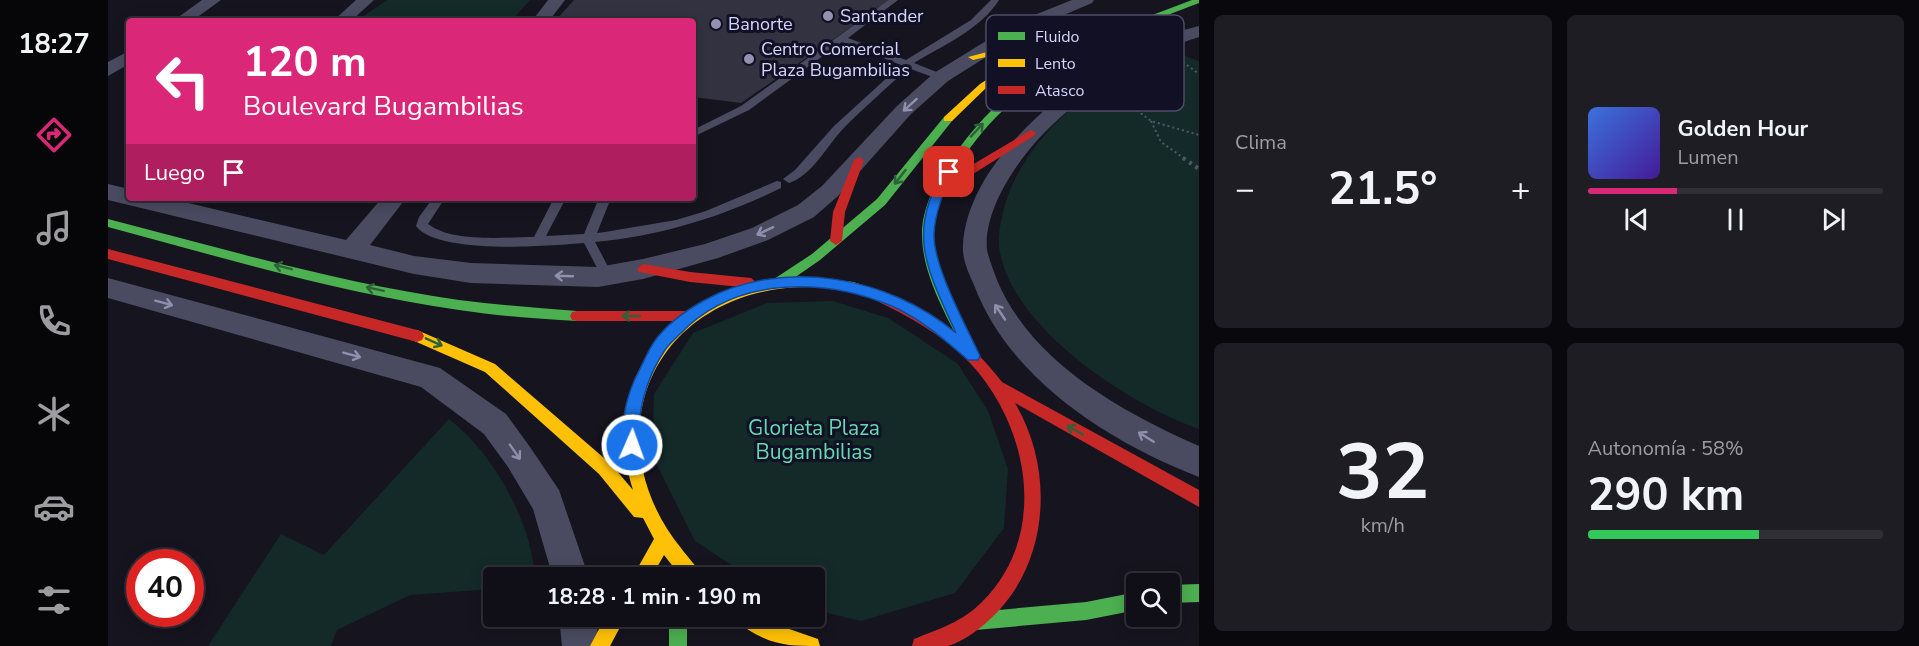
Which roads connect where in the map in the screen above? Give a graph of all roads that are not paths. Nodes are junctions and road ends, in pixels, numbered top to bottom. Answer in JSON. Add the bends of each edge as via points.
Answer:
{"nodes":[{"id":1,"x":213,"y":0,"type":"edge"},
{"id":2,"x":366,"y":0,"type":"edge"},
{"id":3,"x":557,"y":0,"type":"edge"},
{"id":4,"x":894,"y":0,"type":"edge"},
{"id":5,"x":995,"y":0,"type":"edge"},
{"id":6,"x":1086,"y":0,"type":"edge"},
{"id":7,"x":1199,"y":0,"type":"edge"},
{"id":8,"x":1033,"y":2,"type":"dead end"},
{"id":9,"x":1028,"y":15,"type":"edge"},
{"id":10,"x":1050,"y":15,"type":"edge"},
{"id":11,"x":1157,"y":15,"type":"edge"},
{"id":12,"x":186,"y":18,"type":"edge"},
{"id":13,"x":345,"y":18,"type":"edge"},
{"id":14,"x":542,"y":18,"type":"edge"},
{"id":15,"x":1199,"y":31,"type":"edge"},
{"id":16,"x":1184,"y":35,"type":"edge"},
{"id":17,"x":843,"y":39,"type":"junction"},
{"id":18,"x":1184,"y":42,"type":"edge"},
{"id":19,"x":986,"y":49,"type":"edge"},
{"id":20,"x":1199,"y":49,"type":"edge"},
{"id":21,"x":986,"y":54,"type":"edge"},
{"id":22,"x":973,"y":57,"type":"junction"},
{"id":23,"x":126,"y":58,"type":"edge"},
{"id":24,"x":908,"y":63,"type":"junction"},
{"id":25,"x":108,"y":70,"type":"edge"},
{"id":26,"x":941,"y":77,"type":"junction"},
{"id":27,"x":986,"y":84,"type":"edge"},
{"id":28,"x":995,"y":111,"type":"edge"},
{"id":29,"x":1056,"y":111,"type":"edge"},
{"id":30,"x":696,"y":133,"type":"edge"},
{"id":31,"x":1031,"y":133,"type":"junction"},
{"id":32,"x":859,"y":160,"type":"junction"},
{"id":33,"x":789,"y":179,"type":"dead end"},
{"id":34,"x":777,"y":185,"type":"dead end"},
{"id":35,"x":938,"y":190,"type":"junction"},
{"id":36,"x":108,"y":192,"type":"edge"},
{"id":37,"x":126,"y":196,"type":"edge"},
{"id":38,"x":148,"y":201,"type":"edge"},
{"id":39,"x":392,"y":201,"type":"edge"},
{"id":40,"x":437,"y":201,"type":"edge"},
{"id":41,"x":558,"y":201,"type":"edge"},
{"id":42,"x":604,"y":201,"type":"edge"},
{"id":43,"x":108,"y":223,"type":"edge"},
{"id":44,"x":588,"y":240,"type":"junction"},
{"id":45,"x":836,"y":241,"type":"junction"},
{"id":46,"x":537,"y":242,"type":"junction"},
{"id":47,"x":351,"y":250,"type":"junction"},
{"id":48,"x":108,"y":254,"type":"edge"},
{"id":49,"x":643,"y":269,"type":"junction"},
{"id":50,"x":607,"y":276,"type":"junction"},
{"id":51,"x":779,"y":282,"type":"junction"},
{"id":52,"x":762,"y":285,"type":"junction"},
{"id":53,"x":108,"y":288,"type":"edge"},
{"id":54,"x":689,"y":316,"type":"junction"},
{"id":55,"x":973,"y":356,"type":"junction"},
{"id":56,"x":999,"y":387,"type":"junction"},
{"id":57,"x":1199,"y":462,"type":"edge"},
{"id":58,"x":1199,"y":499,"type":"edge"},
{"id":59,"x":660,"y":535,"type":"junction"},
{"id":60,"x":676,"y":559,"type":"junction"},
{"id":61,"x":568,"y":567,"type":"edge"},
{"id":62,"x":646,"y":567,"type":"edge"},
{"id":63,"x":676,"y":567,"type":"edge"},
{"id":64,"x":684,"y":567,"type":"edge"},
{"id":65,"x":1199,"y":593,"type":"edge"},
{"id":66,"x":1180,"y":594,"type":"edge"},
{"id":67,"x":1126,"y":603,"type":"edge"},
{"id":68,"x":976,"y":621,"type":"junction"},
{"id":69,"x":578,"y":627,"type":"edge"},
{"id":70,"x":610,"y":627,"type":"edge"},
{"id":71,"x":678,"y":627,"type":"edge"},
{"id":72,"x":760,"y":627,"type":"edge"},
{"id":73,"x":935,"y":644,"type":"edge"},
{"id":74,"x":581,"y":646,"type":"edge"},
{"id":75,"x":599,"y":646,"type":"edge"},
{"id":76,"x":678,"y":646,"type":"edge"},
{"id":77,"x":811,"y":646,"type":"edge"},
{"id":78,"x":921,"y":646,"type":"edge"}],
"edges":[{"from":1,"to":12,"type":"street"},
{"from":2,"to":13,"type":"street"},
{"from":3,"to":14,"type":"street"},
{"from":4,"to":17,"type":"lane"},
{"from":5,"to":24,"type":"lane","via":[[974,22]]},
{"from":6,"to":10,"type":"street"},
{"from":11,"to":7,"type":"street","one_way":true},
{"from":8,"to":9,"type":"street"},
{"from":15,"to":16,"type":"street"},
{"from":17,"to":24,"type":"lane"},
{"from":17,"to":30,"type":"lane","via":[[745,108]]},
{"from":18,"to":20,"type":"street"},
{"from":19,"to":22,"type":"street"},
{"from":22,"to":21,"type":"street","one_way":true},
{"from":22,"to":26,"type":"street"},
{"from":23,"to":25,"type":"street"},
{"from":24,"to":26,"type":"lane"},
{"from":24,"to":33,"type":"lane"},
{"from":26,"to":32,"type":"street","one_way":true,"via":[[904,110]]},
{"from":27,"to":45,"type":"street","one_way":true,"via":[[941,125],[881,202]]},
{"from":35,"to":28,"type":"street","one_way":true,"via":[[971,136]]},
{"from":29,"to":31,"type":"street"},
{"from":31,"to":35,"type":"street"},
{"from":57,"to":31,"type":"street","one_way":true,"via":[[1155,443],[1072,391],[1019,340],[986,292],[974,247],[985,204],[1002,169]]},
{"from":32,"to":45,"type":"street","via":[[839,213]]},
{"from":32,"to":49,"type":"street","one_way":true,"via":[[830,191],[797,216],[709,252]]},
{"from":34,"to":44,"type":"lane","via":[[714,215],[624,236]]},
{"from":35,"to":55,"type":"street","via":[[928,235],[937,277]]},
{"from":36,"to":37,"type":"street"},
{"from":38,"to":47,"type":"street"},
{"from":39,"to":47,"type":"street"},
{"from":40,"to":46,"type":"lane","via":[[422,226],[432,233],[459,240]]},
{"from":41,"to":46,"type":"lane"},
{"from":42,"to":44,"type":"lane"},
{"from":54,"to":43,"type":"street","one_way":true,"via":[[513,312],[376,290]]},
{"from":44,"to":46,"type":"lane"},
{"from":44,"to":50,"type":"lane"},
{"from":45,"to":51,"type":"street"},
{"from":50,"to":47,"type":"street","one_way":true,"via":[[471,273]]},
{"from":48,"to":59,"type":"street","one_way":true,"via":[[428,339],[489,368],[605,469]]},
{"from":49,"to":50,"type":"street"},
{"from":49,"to":52,"type":"street"},
{"from":51,"to":52,"type":"street"},
{"from":51,"to":55,"type":"street","via":[[819,282],[860,289],[900,304],[939,327]]},
{"from":52,"to":54,"type":"street","via":[[723,296]]},
{"from":53,"to":61,"type":"street","one_way":true,"via":[[430,377],[495,424],[547,502]]},
{"from":54,"to":59,"type":"street","via":[[660,345],[640,383],[631,428],[636,478]]},
{"from":55,"to":56,"type":"street"},
{"from":58,"to":56,"type":"street","one_way":true},
{"from":56,"to":68,"type":"street","via":[[1020,424],[1033,464],[1036,507],[1028,549],[1009,588]]},
{"from":59,"to":60,"type":"street"},
{"from":59,"to":62,"type":"street"},
{"from":60,"to":63,"type":"street"},
{"from":60,"to":64,"type":"street"},
{"from":65,"to":66,"type":"street"},
{"from":67,"to":68,"type":"street","via":[[1086,611]]},
{"from":68,"to":73,"type":"street"},
{"from":69,"to":74,"type":"street"},
{"from":70,"to":75,"type":"street"},
{"from":71,"to":76,"type":"street"},
{"from":72,"to":77,"type":"street"},
{"from":73,"to":78,"type":"street"}]}
